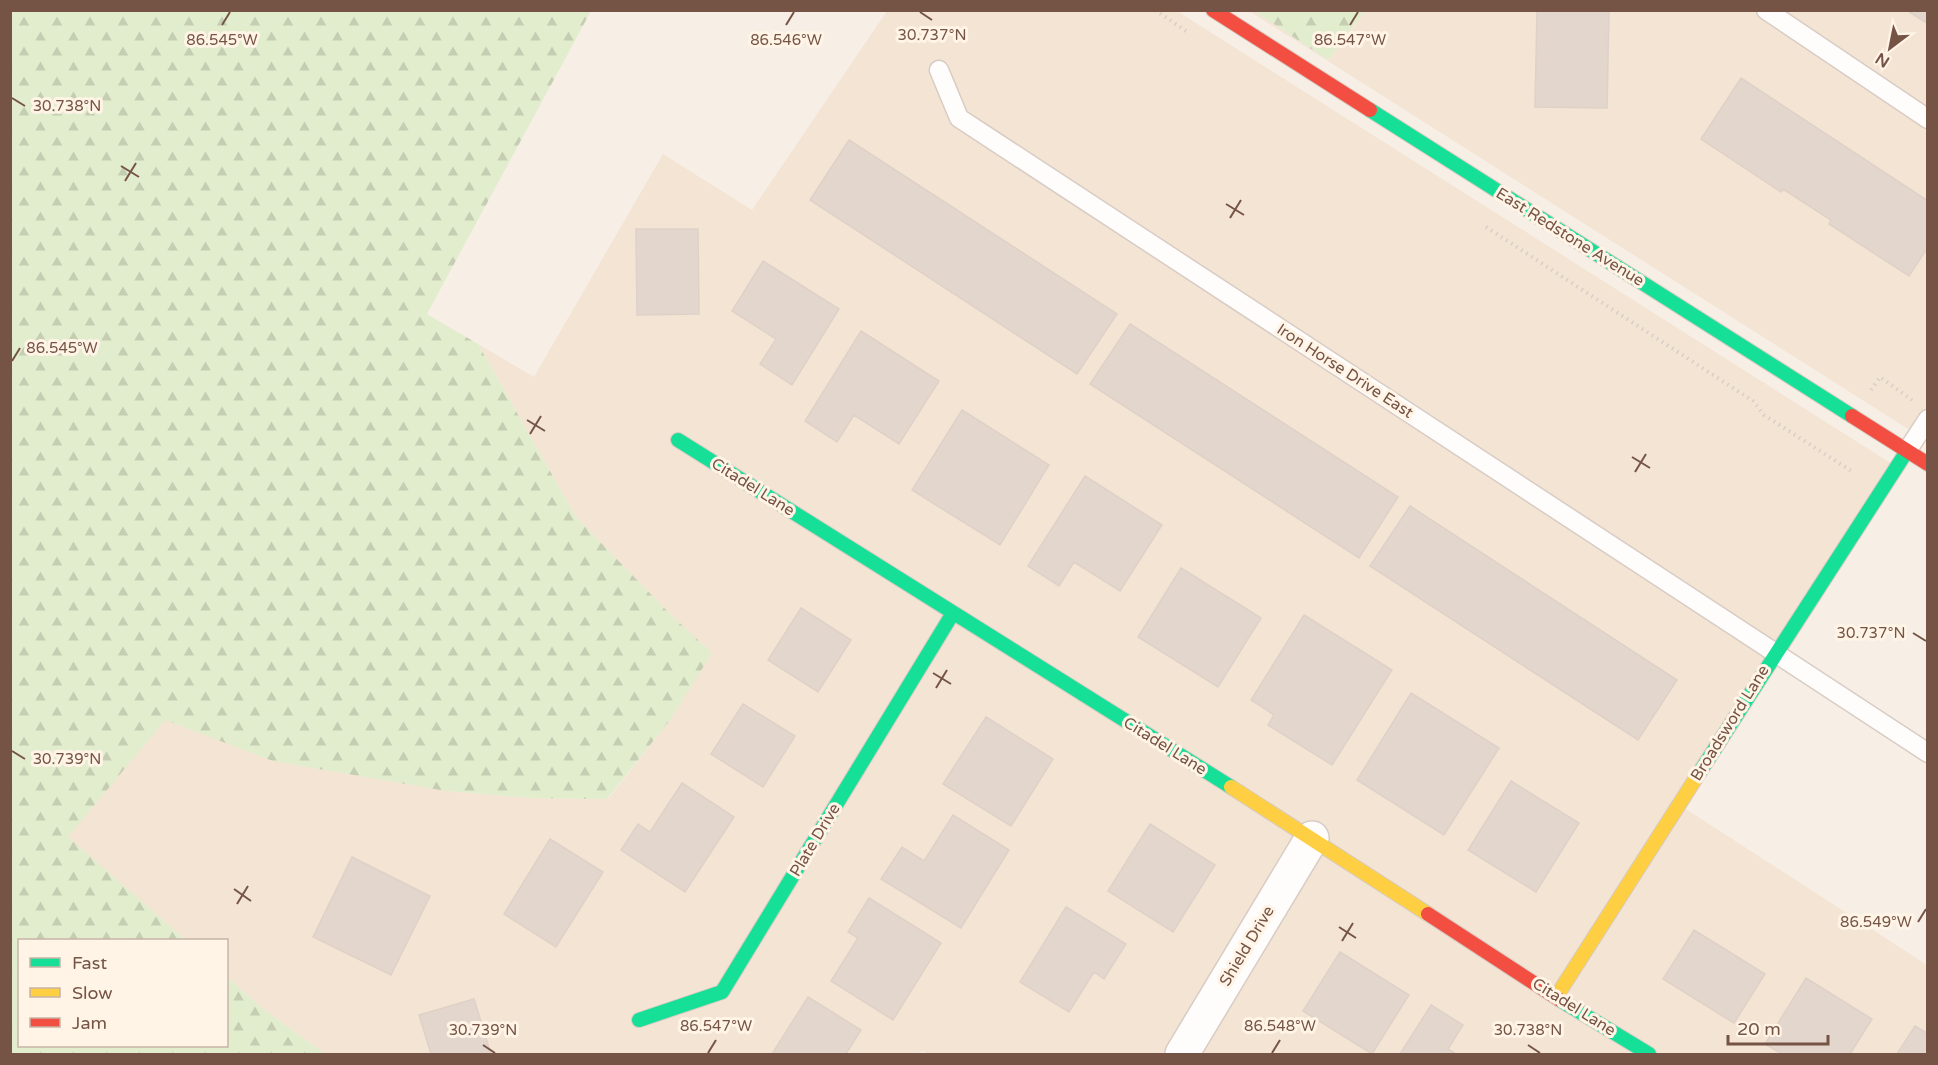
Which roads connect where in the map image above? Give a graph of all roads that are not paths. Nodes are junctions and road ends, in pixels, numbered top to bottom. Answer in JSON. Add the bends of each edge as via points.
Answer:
{"nodes":[{"id":1,"x":1213,"y":10,"type":"edge"},
{"id":2,"x":1766,"y":10,"type":"edge"},
{"id":3,"x":939,"y":70,"type":"dead end"},
{"id":4,"x":1928,"y":118,"type":"edge"},
{"id":5,"x":1928,"y":419,"type":"edge"},
{"id":6,"x":678,"y":440,"type":"dead end"},
{"id":7,"x":1907,"y":451,"type":"junction"},
{"id":8,"x":1928,"y":464,"type":"edge"},
{"id":9,"x":953,"y":613,"type":"junction"},
{"id":10,"x":1774,"y":653,"type":"junction"},
{"id":11,"x":1928,"y":753,"type":"edge"},
{"id":12,"x":1312,"y":838,"type":"junction"},
{"id":13,"x":1556,"y":997,"type":"junction"},
{"id":14,"x":639,"y":1020,"type":"dead end"},
{"id":15,"x":1182,"y":1054,"type":"edge"},
{"id":16,"x":1649,"y":1054,"type":"edge"}],
"edges":[{"from":1,"to":7,"type":"street","name":"East Redstone Avenue"},
{"from":2,"to":4,"type":"lane"},
{"from":3,"to":10,"type":"lane","name":"Iron Horse Drive East","via":[[960,118]]},
{"from":5,"to":7,"type":"lane"},
{"from":6,"to":9,"type":"street","name":"Citadel Lane"},
{"from":7,"to":8,"type":"street","name":"East Redstone Avenue"},
{"from":7,"to":10,"type":"street","name":"Broadsword Lane"},
{"from":9,"to":12,"type":"street","name":"Citadel Lane"},
{"from":9,"to":14,"type":"street","name":"Plate Drive","via":[[722,992]]},
{"from":10,"to":11,"type":"lane","name":"Iron Horse Drive East"},
{"from":10,"to":13,"type":"street","name":"Broadsword Lane"},
{"from":12,"to":13,"type":"street","name":"Citadel Lane"},
{"from":12,"to":15,"type":"street","name":"Shield Drive"},
{"from":13,"to":16,"type":"street","name":"Citadel Lane"}]}
